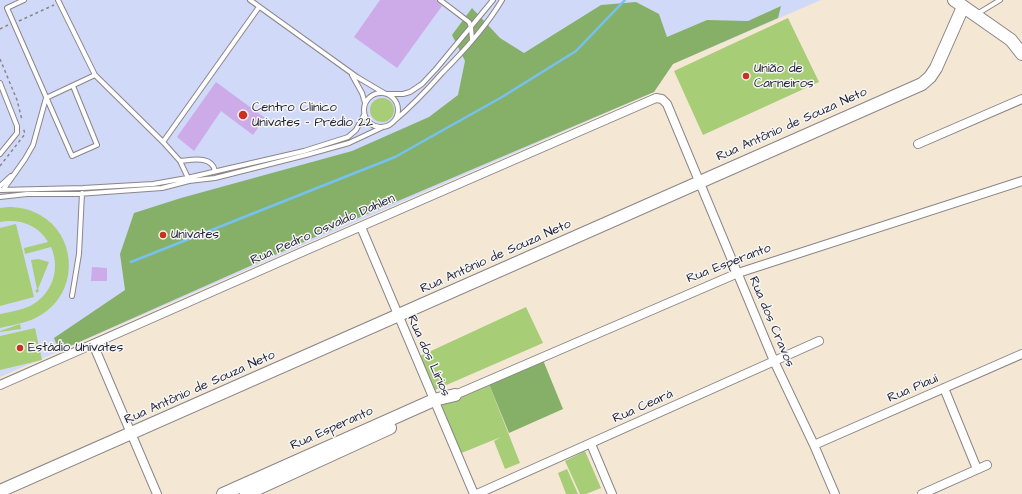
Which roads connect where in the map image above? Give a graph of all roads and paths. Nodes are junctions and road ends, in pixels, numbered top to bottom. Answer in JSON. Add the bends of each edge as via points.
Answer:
{"nodes":[{"id":1,"x":24,"y":0,"type":"edge"},
{"id":2,"x":250,"y":0,"type":"edge"},
{"id":3,"x":440,"y":0,"type":"edge"},
{"id":4,"x":492,"y":0,"type":"edge"},
{"id":5,"x":502,"y":0,"type":"edge"},
{"id":6,"x":1000,"y":0,"type":"edge"},
{"id":7,"x":59,"y":1,"type":"edge"},
{"id":8,"x":256,"y":2,"type":"edge"},
{"id":9,"x":959,"y":3,"type":"edge"},
{"id":10,"x":259,"y":7,"type":"junction"},
{"id":11,"x":975,"y":15,"type":"junction"},
{"id":12,"x":15,"y":22,"type":"junction"},
{"id":13,"x":471,"y":27,"type":"junction"},
{"id":14,"x":0,"y":29,"type":"edge"},
{"id":15,"x":472,"y":40,"type":"junction"},
{"id":16,"x":1022,"y":54,"type":"edge"},
{"id":17,"x":351,"y":73,"type":"junction"},
{"id":18,"x":95,"y":75,"type":"junction"},
{"id":19,"x":0,"y":85,"type":"edge"},
{"id":20,"x":73,"y":86,"type":"junction"},
{"id":21,"x":386,"y":94,"type":"junction"},
{"id":22,"x":46,"y":98,"type":"junction"},
{"id":23,"x":656,"y":98,"type":"joint"},
{"id":24,"x":1022,"y":99,"type":"edge"},
{"id":25,"x":365,"y":103,"type":"junction"},
{"id":26,"x":364,"y":115,"type":"junction"},
{"id":27,"x":394,"y":121,"type":"junction"},
{"id":28,"x":383,"y":128,"type":"junction"},
{"id":29,"x":163,"y":142,"type":"junction"},
{"id":30,"x":918,"y":144,"type":"dead end"},
{"id":31,"x":0,"y":154,"type":"edge"},
{"id":32,"x":180,"y":161,"type":"junction"},
{"id":33,"x":215,"y":171,"type":"junction"},
{"id":34,"x":14,"y":173,"type":"junction"},
{"id":35,"x":188,"y":180,"type":"junction"},
{"id":36,"x":209,"y":180,"type":"junction"},
{"id":37,"x":700,"y":181,"type":"junction"},
{"id":38,"x":1022,"y":181,"type":"edge"},
{"id":39,"x":0,"y":186,"type":"edge"},
{"id":40,"x":83,"y":188,"type":"junction"},
{"id":41,"x":1,"y":190,"type":"edge"},
{"id":42,"x":82,"y":194,"type":"junction"},
{"id":43,"x":0,"y":197,"type":"edge"},
{"id":44,"x":361,"y":227,"type":"junction"},
{"id":45,"x":738,"y":273,"type":"junction"},
{"id":46,"x":72,"y":296,"type":"dead end"},
{"id":47,"x":397,"y":316,"type":"junction"},
{"id":48,"x":819,"y":341,"type":"dead end"},
{"id":49,"x":93,"y":344,"type":"junction"},
{"id":50,"x":1022,"y":354,"type":"edge"},
{"id":51,"x":774,"y":361,"type":"junction"},
{"id":52,"x":0,"y":385,"type":"edge"},
{"id":53,"x":944,"y":388,"type":"junction"},
{"id":54,"x":455,"y":395,"type":"joint"},
{"id":55,"x":436,"y":404,"type":"junction"},
{"id":56,"x":132,"y":433,"type":"junction"},
{"id":57,"x":591,"y":444,"type":"junction"},
{"id":58,"x":814,"y":445,"type":"junction"},
{"id":59,"x":986,"y":465,"type":"dead end"},
{"id":60,"x":977,"y":469,"type":"junction"},
{"id":61,"x":248,"y":490,"type":"edge"},
{"id":62,"x":0,"y":491,"type":"edge"},
{"id":63,"x":157,"y":494,"type":"edge"},
{"id":64,"x":223,"y":494,"type":"edge"},
{"id":65,"x":474,"y":494,"type":"edge"},
{"id":66,"x":477,"y":494,"type":"edge"},
{"id":67,"x":612,"y":494,"type":"edge"},
{"id":68,"x":834,"y":494,"type":"edge"},
{"id":69,"x":922,"y":494,"type":"edge"}],
"edges":[{"from":1,"to":12,"type":"lane","via":[[7,8]]},
{"from":2,"to":8,"type":"lane"},
{"from":3,"to":13,"type":"lane","via":[[469,22]]},
{"from":4,"to":13,"type":"lane"},
{"from":5,"to":15,"type":"lane"},
{"from":6,"to":11,"type":"lane"},
{"from":7,"to":12,"type":"path"},
{"from":7,"to":18,"type":"lane"},
{"from":8,"to":10,"type":"lane"},
{"from":9,"to":11,"type":"street"},
{"from":9,"to":37,"type":"street","name":"Rua Antônio de Souza Neto","via":[[936,68],[922,84]]},
{"from":10,"to":17,"type":"lane"},
{"from":10,"to":29,"type":"lane"},
{"from":11,"to":16,"type":"street","via":[[1011,40]]},
{"from":12,"to":14,"type":"path"},
{"from":12,"to":22,"type":"lane"},
{"from":13,"to":15,"type":"lane"},
{"from":13,"to":21,"type":"lane","via":[[422,84],[403,94]]},
{"from":15,"to":27,"type":"lane","via":[[410,108]]},
{"from":17,"to":21,"type":"lane"},
{"from":17,"to":25,"type":"lane"},
{"from":18,"to":20,"type":"lane"},
{"from":18,"to":29,"type":"lane"},
{"from":19,"to":31,"type":"lane","via":[[18,131]]},
{"from":20,"to":22,"type":"lane"},
{"from":20,"to":22,"type":"lane","via":[[97,145],[72,156]]},
{"from":21,"to":25,"type":"lane","via":[[375,94]]},
{"from":21,"to":27,"type":"lane","via":[[397,104],[398,113]]},
{"from":22,"to":34,"type":"lane","via":[[33,145]]},
{"from":23,"to":37,"type":"street","name":"Rua dos Cravos","via":[[668,104]]},
{"from":23,"to":44,"type":"street","name":"Rua Pedro Osvaldo Dahlen"},
{"from":24,"to":30,"type":"street"},
{"from":25,"to":26,"type":"lane"},
{"from":26,"to":28,"type":"lane","via":[[370,124]]},
{"from":26,"to":33,"type":"lane","via":[[356,130],[348,137]]},
{"from":27,"to":28,"type":"lane"},
{"from":28,"to":36,"type":"lane","via":[[349,143]]},
{"from":29,"to":32,"type":"lane"},
{"from":32,"to":33,"type":"lane","via":[[205,160],[215,168]]},
{"from":32,"to":35,"type":"lane"},
{"from":33,"to":35,"type":"lane"},
{"from":33,"to":36,"type":"lane"},
{"from":34,"to":39,"type":"lane"},
{"from":34,"to":41,"type":"lane"},
{"from":35,"to":36,"type":"lane"},
{"from":35,"to":40,"type":"lane"},
{"from":35,"to":42,"type":"lane","via":[[162,188]]},
{"from":37,"to":45,"type":"street","name":"Rua dos Cravos"},
{"from":37,"to":47,"type":"street","name":"Rua Antônio de Souza Neto"},
{"from":38,"to":45,"type":"street","name":"Rua Esperanto"},
{"from":40,"to":41,"type":"lane"},
{"from":40,"to":42,"type":"lane"},
{"from":42,"to":43,"type":"lane","via":[[27,194]]},
{"from":42,"to":46,"type":"lane","via":[[79,254]]},
{"from":44,"to":47,"type":"street","name":"Rua dos Lírios"},
{"from":44,"to":49,"type":"street","name":"Rua Pedro Osvaldo Dahlen"},
{"from":45,"to":51,"type":"street","name":"Rua dos Cravos"},
{"from":45,"to":54,"type":"street","name":"Rua Esperanto"},
{"from":47,"to":55,"type":"street","name":"Rua dos Lírios"},
{"from":47,"to":56,"type":"street","name":"Rua Antônio de Souza Neto"},
{"from":48,"to":51,"type":"street","name":"Rua Ceará"},
{"from":49,"to":52,"type":"street","name":"Rua Pedro Osvaldo Dahlen"},
{"from":49,"to":56,"type":"street"},
{"from":50,"to":53,"type":"street","name":"Rua Piauí"},
{"from":51,"to":57,"type":"street","name":"Rua Ceará"},
{"from":51,"to":58,"type":"street","name":"Rua dos Cravos"},
{"from":53,"to":58,"type":"street","name":"Rua Piauí"},
{"from":53,"to":60,"type":"street"},
{"from":54,"to":55,"type":"street","name":"Rua Esperanto"},
{"from":55,"to":61,"type":"street","name":"Rua Esperanto","via":[[345,443]]},
{"from":55,"to":65,"type":"street","name":"Rua dos Lírios"},
{"from":56,"to":62,"type":"street","name":"Rua Antônio de Souza Neto"},
{"from":56,"to":63,"type":"street"},
{"from":57,"to":66,"type":"street","name":"Rua Ceará"},
{"from":57,"to":67,"type":"street"},
{"from":58,"to":68,"type":"street","name":"Rua dos Cravos"},
{"from":59,"to":60,"type":"street"},
{"from":60,"to":69,"type":"street"},
{"from":61,"to":64,"type":"street","name":"Rua Esperanto"}]}
